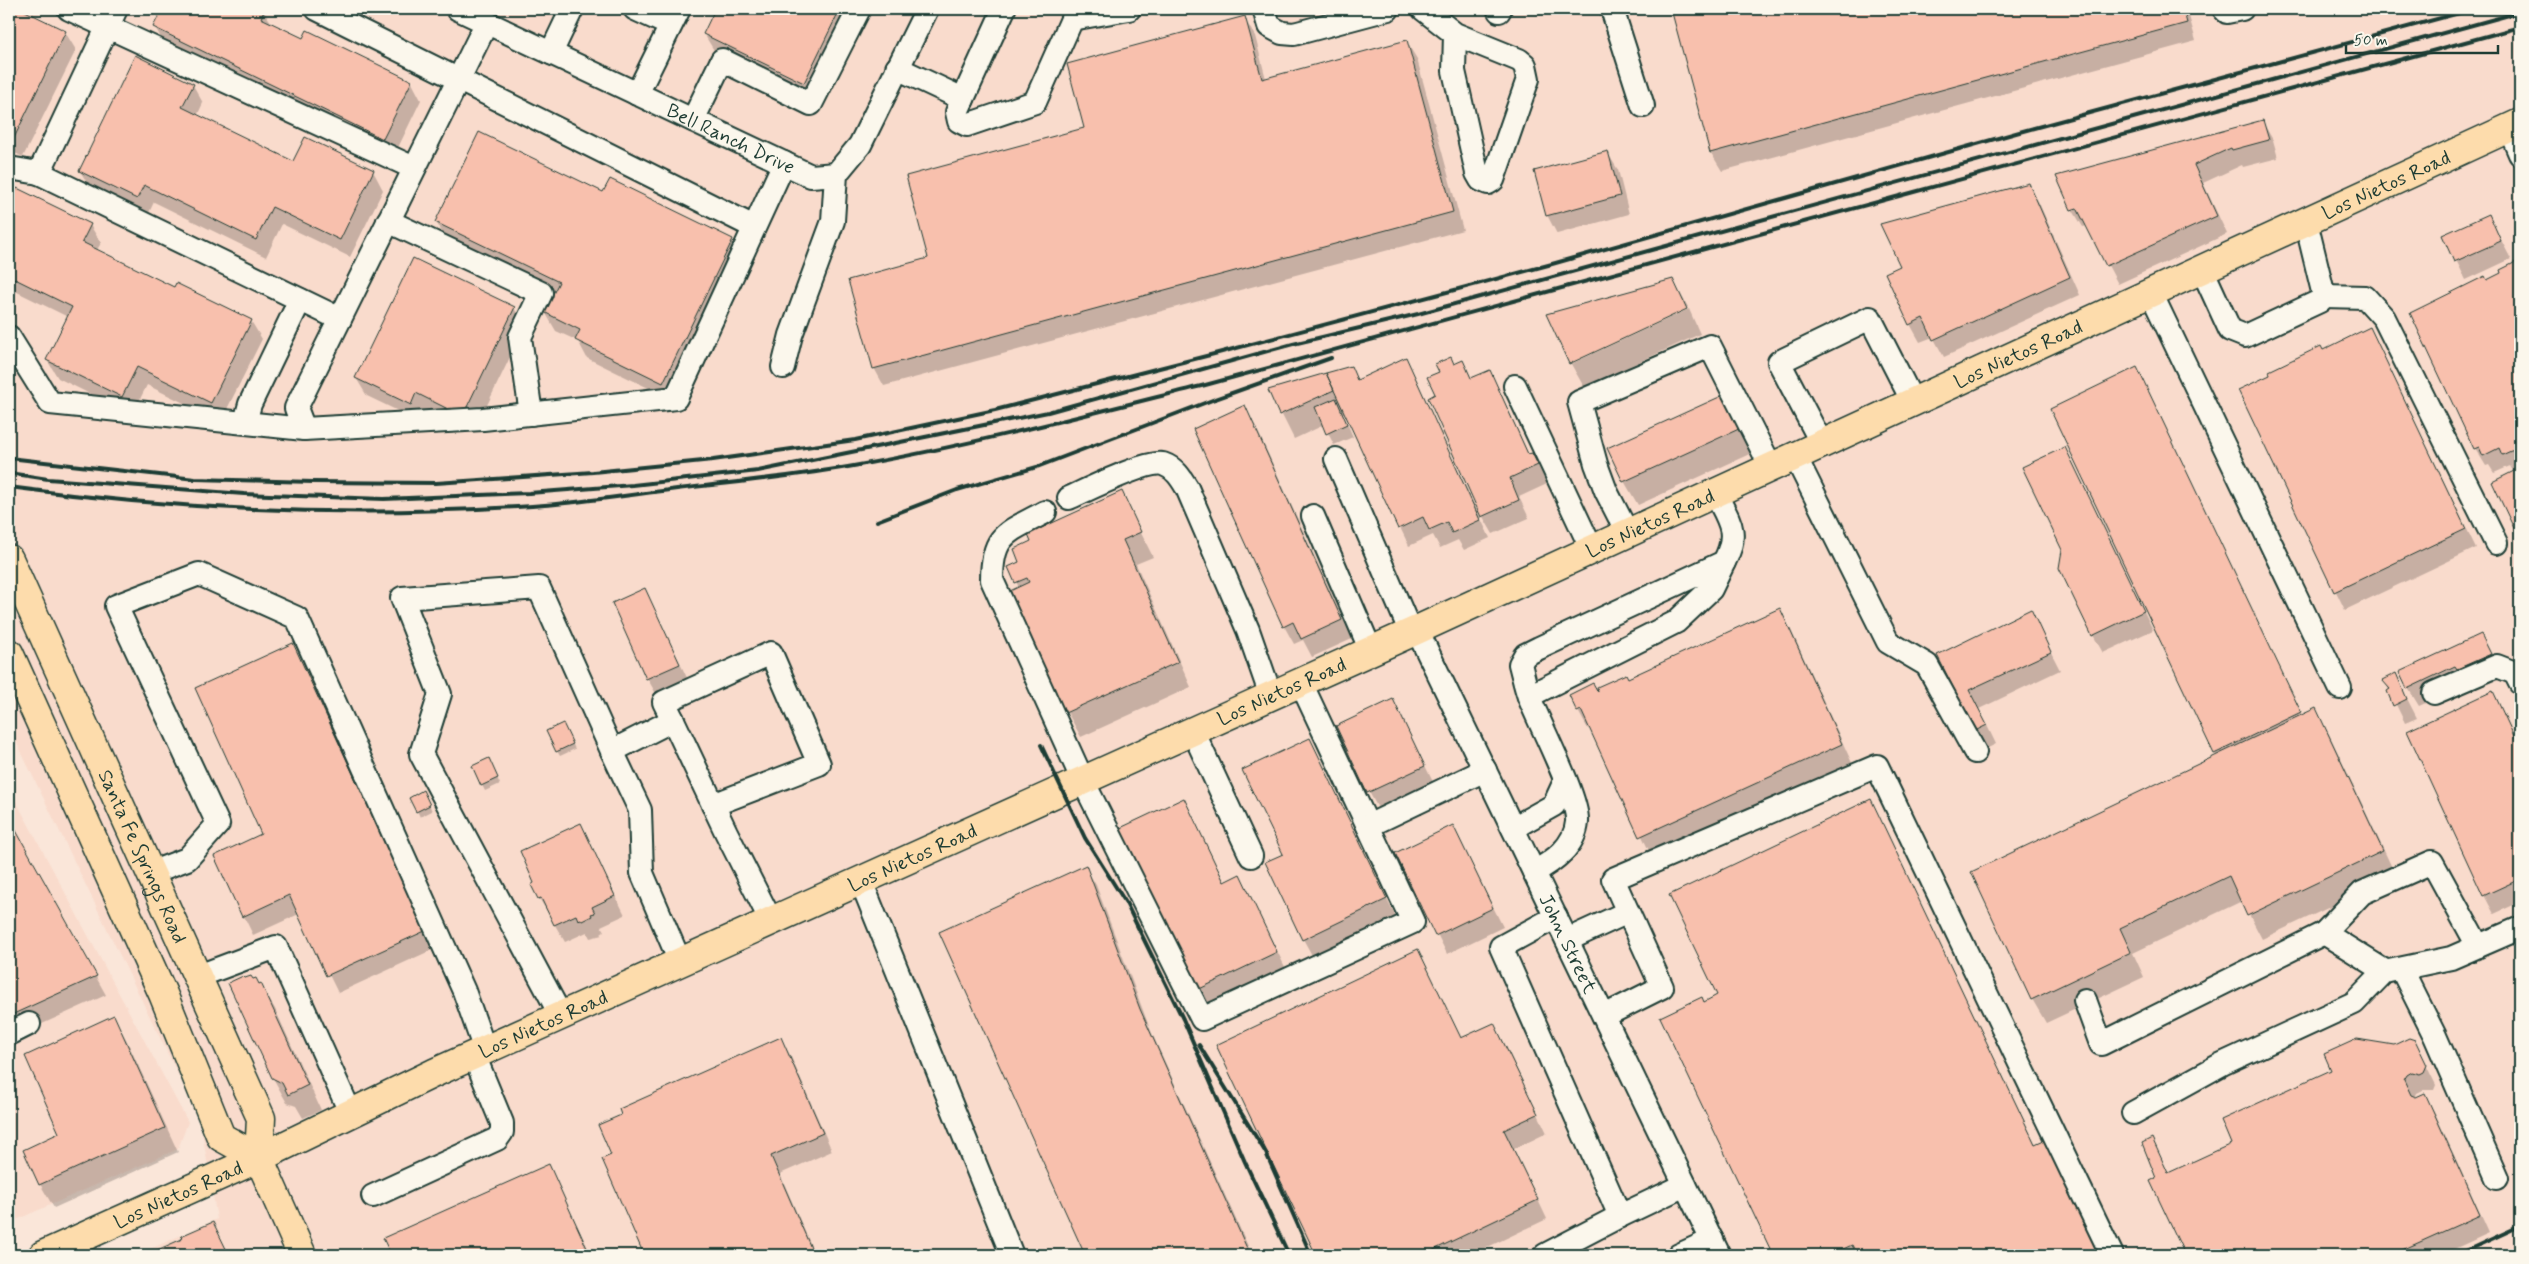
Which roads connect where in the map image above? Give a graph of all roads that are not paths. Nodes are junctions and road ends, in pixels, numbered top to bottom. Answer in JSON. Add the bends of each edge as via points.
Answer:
{"nodes":[{"id":1,"x":69,"y":9,"type":"edge"},
{"id":2,"x":317,"y":9,"type":"edge"},
{"id":3,"x":458,"y":9,"type":"edge"},
{"id":4,"x":572,"y":9,"type":"edge"},
{"id":5,"x":635,"y":9,"type":"edge"},
{"id":6,"x":859,"y":9,"type":"edge"},
{"id":7,"x":927,"y":9,"type":"edge"},
{"id":8,"x":1004,"y":9,"type":"edge"},
{"id":9,"x":1130,"y":9,"type":"edge"},
{"id":10,"x":1264,"y":9,"type":"edge"},
{"id":11,"x":1388,"y":9,"type":"edge"},
{"id":12,"x":1423,"y":9,"type":"edge"},
{"id":13,"x":1612,"y":9,"type":"edge"},
{"id":14,"x":2224,"y":9,"type":"edge"},
{"id":15,"x":2242,"y":9,"type":"edge"},
{"id":16,"x":1075,"y":14,"type":"edge"},
{"id":17,"x":112,"y":17,"type":"edge"},
{"id":18,"x":674,"y":17,"type":"edge"},
{"id":19,"x":492,"y":19,"type":"edge"},
{"id":20,"x":1455,"y":34,"type":"junction"},
{"id":21,"x":551,"y":53,"type":"junction"},
{"id":22,"x":898,"y":68,"type":"junction"},
{"id":23,"x":458,"y":81,"type":"junction"},
{"id":24,"x":638,"y":94,"type":"junction"},
{"id":25,"x":964,"y":99,"type":"junction"},
{"id":26,"x":1643,"y":106,"type":"dead end"},
{"id":27,"x":693,"y":120,"type":"junction"},
{"id":28,"x":2515,"y":126,"type":"edge"},
{"id":29,"x":2520,"y":154,"type":"edge"},
{"id":30,"x":784,"y":163,"type":"junction"},
{"id":31,"x":9,"y":168,"type":"edge"},
{"id":32,"x":414,"y":168,"type":"junction"},
{"id":33,"x":39,"y":174,"type":"junction"},
{"id":34,"x":836,"y":174,"type":"junction"},
{"id":35,"x":388,"y":222,"type":"junction"},
{"id":36,"x":2306,"y":222,"type":"junction"},
{"id":37,"x":754,"y":227,"type":"junction"},
{"id":38,"x":2202,"y":269,"type":"junction"},
{"id":39,"x":2151,"y":293,"type":"junction"},
{"id":40,"x":2324,"y":296,"type":"junction"},
{"id":41,"x":300,"y":300,"type":"junction"},
{"id":42,"x":340,"y":319,"type":"junction"},
{"id":43,"x":9,"y":337,"type":"edge"},
{"id":44,"x":783,"y":367,"type":"dead end"},
{"id":45,"x":1515,"y":386,"type":"dead end"},
{"id":46,"x":1912,"y":402,"type":"junction"},
{"id":47,"x":531,"y":414,"type":"junction"},
{"id":48,"x":245,"y":422,"type":"junction"},
{"id":49,"x":304,"y":428,"type":"junction"},
{"id":50,"x":1822,"y":444,"type":"junction"},
{"id":51,"x":1795,"y":456,"type":"junction"},
{"id":52,"x":1336,"y":458,"type":"dead end"},
{"id":53,"x":1770,"y":467,"type":"junction"},
{"id":54,"x":1715,"y":493,"type":"junction"},
{"id":55,"x":1069,"y":498,"type":"dead end"},
{"id":56,"x":1045,"y":512,"type":"dead end"},
{"id":57,"x":1313,"y":516,"type":"dead end"},
{"id":58,"x":1628,"y":534,"type":"junction"},
{"id":59,"x":2496,"y":543,"type":"dead end"},
{"id":60,"x":1592,"y":550,"type":"junction"},
{"id":61,"x":9,"y":559,"type":"edge"},
{"id":62,"x":1724,"y":562,"type":"junction"},
{"id":63,"x":1414,"y":632,"type":"junction"},
{"id":64,"x":1371,"y":651,"type":"junction"},
{"id":65,"x":9,"y":652,"type":"edge"},
{"id":66,"x":1301,"y":683,"type":"junction"},
{"id":67,"x":2520,"y":683,"type":"edge"},
{"id":68,"x":2340,"y":688,"type":"dead end"},
{"id":69,"x":2434,"y":692,"type":"dead end"},
{"id":70,"x":1271,"y":696,"type":"junction"},
{"id":71,"x":1529,"y":696,"type":"junction"},
{"id":72,"x":673,"y":720,"type":"junction"},
{"id":73,"x":1193,"y":731,"type":"junction"},
{"id":74,"x":612,"y":751,"type":"junction"},
{"id":75,"x":1975,"y":752,"type":"dead end"},
{"id":76,"x":1485,"y":770,"type":"junction"},
{"id":77,"x":1083,"y":781,"type":"junction"},
{"id":78,"x":1565,"y":781,"type":"junction"},
{"id":79,"x":713,"y":805,"type":"junction"},
{"id":80,"x":1368,"y":826,"type":"junction"},
{"id":81,"x":1513,"y":828,"type":"junction"},
{"id":82,"x":1251,"y":856,"type":"dead end"},
{"id":83,"x":1534,"y":872,"type":"junction"},
{"id":84,"x":150,"y":873,"type":"junction"},
{"id":85,"x":861,"y":881,"type":"junction"},
{"id":86,"x":115,"y":887,"type":"junction"},
{"id":87,"x":1628,"y":912,"type":"junction"},
{"id":88,"x":1556,"y":917,"type":"junction"},
{"id":89,"x":771,"y":921,"type":"junction"},
{"id":90,"x":2520,"y":928,"type":"edge"},
{"id":91,"x":2324,"y":934,"type":"junction"},
{"id":92,"x":1567,"y":940,"type":"junction"},
{"id":93,"x":2478,"y":946,"type":"junction"},
{"id":94,"x":680,"y":962,"type":"junction"},
{"id":95,"x":2394,"y":970,"type":"junction"},
{"id":96,"x":196,"y":977,"type":"junction"},
{"id":97,"x":2085,"y":1000,"type":"dead end"},
{"id":98,"x":561,"y":1016,"type":"junction"},
{"id":99,"x":1604,"y":1016,"type":"junction"},
{"id":100,"x":29,"y":1024,"type":"dead end"},
{"id":101,"x":9,"y":1034,"type":"edge"},
{"id":102,"x":480,"y":1052,"type":"junction"},
{"id":103,"x":350,"y":1112,"type":"junction"},
{"id":104,"x":2133,"y":1113,"type":"dead end"},
{"id":105,"x":259,"y":1158,"type":"junction"},
{"id":106,"x":2497,"y":1178,"type":"dead end"},
{"id":107,"x":1685,"y":1184,"type":"junction"},
{"id":108,"x":373,"y":1196,"type":"dead end"},
{"id":109,"x":1620,"y":1216,"type":"junction"},
{"id":110,"x":1716,"y":1248,"type":"edge"},
{"id":111,"x":43,"y":1255,"type":"edge"},
{"id":112,"x":302,"y":1255,"type":"edge"},
{"id":113,"x":1012,"y":1255,"type":"edge"},
{"id":114,"x":1544,"y":1255,"type":"edge"},
{"id":115,"x":1679,"y":1255,"type":"edge"},
{"id":116,"x":2112,"y":1255,"type":"edge"}],
"edges":[{"from":1,"to":17,"type":"street"},
{"from":2,"to":23,"type":"street"},
{"from":3,"to":19,"type":"street","name":"Bell Ranch Drive"},
{"from":4,"to":21,"type":"street"},
{"from":5,"to":18,"type":"street"},
{"from":6,"to":27,"type":"street","via":[[812,104],[722,60]]},
{"from":7,"to":22,"type":"street"},
{"from":8,"to":25,"type":"street"},
{"from":9,"to":16,"type":"street"},
{"from":10,"to":11,"type":"street","via":[[1269,26],[1282,33],[1294,34]]},
{"from":12,"to":20,"type":"street"},
{"from":13,"to":26,"type":"street"},
{"from":14,"to":15,"type":"street","via":[[2228,12]]},
{"from":16,"to":25,"type":"street","via":[[1035,102],[967,125],[959,121],[957,112]]},
{"from":17,"to":32,"type":"street"},
{"from":17,"to":33,"type":"street"},
{"from":18,"to":24,"type":"street"},
{"from":19,"to":21,"type":"street","name":"Bell Ranch Drive"},
{"from":19,"to":23,"type":"street"},
{"from":20,"to":20,"type":"street","via":[[1518,60],[1528,72],[1493,180],[1488,183],[1481,180],[1474,164],[1454,71]]},
{"from":21,"to":24,"type":"street","name":"Bell Ranch Drive"},
{"from":22,"to":25,"type":"street"},
{"from":22,"to":34,"type":"street","via":[[860,145]]},
{"from":23,"to":32,"type":"street"},
{"from":23,"to":37,"type":"street"},
{"from":24,"to":27,"type":"street","name":"Bell Ranch Drive"},
{"from":27,"to":30,"type":"street","name":"Bell Ranch Drive"},
{"from":28,"to":29,"type":"street"},
{"from":28,"to":36,"type":"main road","name":"Los Nietos Road"},
{"from":30,"to":34,"type":"street","name":"Bell Ranch Drive","via":[[811,176]]},
{"from":30,"to":37,"type":"street"},
{"from":31,"to":33,"type":"street"},
{"from":32,"to":35,"type":"street"},
{"from":33,"to":41,"type":"street"},
{"from":34,"to":44,"type":"street","via":[[833,221],[791,335]]},
{"from":35,"to":42,"type":"street"},
{"from":35,"to":47,"type":"street","via":[[541,293],[520,337]]},
{"from":36,"to":38,"type":"main road","name":"Los Nietos Road"},
{"from":36,"to":40,"type":"street"},
{"from":37,"to":47,"type":"street","via":[[676,398]]},
{"from":38,"to":39,"type":"main road","name":"Los Nietos Road"},
{"from":38,"to":40,"type":"street","via":[[2230,330],[2245,336],[2320,301]]},
{"from":39,"to":46,"type":"main road","name":"Los Nietos Road"},
{"from":39,"to":68,"type":"street"},
{"from":40,"to":59,"type":"street","via":[[2365,297],[2384,318]]},
{"from":41,"to":42,"type":"street"},
{"from":41,"to":48,"type":"street","via":[[250,404]]},
{"from":42,"to":49,"type":"street","via":[[296,408]]},
{"from":43,"to":48,"type":"street","via":[[50,403]]},
{"from":45,"to":60,"type":"street"},
{"from":46,"to":50,"type":"main road","name":"Los Nietos Road"},
{"from":46,"to":50,"type":"street","via":[[1870,318],[1779,362]]},
{"from":47,"to":49,"type":"street"},
{"from":48,"to":49,"type":"street"},
{"from":50,"to":51,"type":"main road","name":"Los Nietos Road"},
{"from":51,"to":53,"type":"main road","name":"Los Nietos Road"},
{"from":51,"to":75,"type":"street","via":[[1888,642],[1927,665]]},
{"from":52,"to":63,"type":"street","name":"John Street"},
{"from":53,"to":54,"type":"main road","name":"Los Nietos Road"},
{"from":53,"to":58,"type":"street","via":[[1710,346],[1579,402],[1596,464]]},
{"from":54,"to":58,"type":"main road","name":"Los Nietos Road"},
{"from":54,"to":62,"type":"street","via":[[1732,529],[1733,545]]},
{"from":55,"to":70,"type":"street","via":[[1146,466],[1161,464],[1175,471],[1187,488],[1248,630]]},
{"from":56,"to":77,"type":"street","via":[[1002,535],[992,559],[992,580]]},
{"from":57,"to":64,"type":"street"},
{"from":58,"to":60,"type":"main road","name":"Los Nietos Road"},
{"from":60,"to":63,"type":"main road","name":"Los Nietos Road"},
{"from":61,"to":84,"type":"main road","name":"Santa Fe Springs Road"},
{"from":62,"to":71,"type":"street","via":[[1711,589],[1676,622]]},
{"from":62,"to":71,"type":"street","via":[[1525,655],[1520,664]]},
{"from":63,"to":64,"type":"main road","name":"Los Nietos Road"},
{"from":63,"to":76,"type":"street","name":"John Street"},
{"from":64,"to":66,"type":"main road","name":"Los Nietos Road"},
{"from":65,"to":86,"type":"main road","name":"Santa Fe Springs Road"},
{"from":66,"to":70,"type":"main road","name":"Los Nietos Road"},
{"from":66,"to":80,"type":"street"},
{"from":67,"to":69,"type":"street","via":[[2515,673],[2497,666]]},
{"from":70,"to":73,"type":"main road","name":"Los Nietos Road"},
{"from":71,"to":78,"type":"street"},
{"from":72,"to":74,"type":"street"},
{"from":72,"to":79,"type":"street"},
{"from":72,"to":79,"type":"street","via":[[664,702],[770,653],[819,764]]},
{"from":73,"to":77,"type":"main road","name":"Los Nietos Road"},
{"from":73,"to":82,"type":"street"},
{"from":74,"to":94,"type":"street","via":[[640,810],[642,873]]},
{"from":74,"to":98,"type":"street","via":[[539,588],[402,598],[440,694],[421,754]]},
{"from":76,"to":80,"type":"street"},
{"from":76,"to":81,"type":"street","name":"John Street"},
{"from":77,"to":80,"type":"street","via":[[1202,1019],[1413,922]]},
{"from":77,"to":85,"type":"main road","name":"Los Nietos Road"},
{"from":78,"to":81,"type":"street","via":[[1554,805]]},
{"from":78,"to":83,"type":"street","via":[[1577,822],[1563,853]]},
{"from":79,"to":89,"type":"street"},
{"from":81,"to":83,"type":"street","name":"John Street"},
{"from":83,"to":88,"type":"street","name":"John Street"},
{"from":84,"to":86,"type":"main road"},
{"from":84,"to":96,"type":"main road","name":"Santa Fe Springs Road"},
{"from":84,"to":102,"type":"street","via":[[187,860],[218,824],[116,606],[199,574],[297,618],[464,991]]},
{"from":85,"to":89,"type":"main road","name":"Los Nietos Road"},
{"from":85,"to":113,"type":"street"},
{"from":86,"to":105,"type":"main road","name":"Santa Fe Springs Road","via":[[221,1137]]},
{"from":87,"to":92,"type":"street"},
{"from":87,"to":99,"type":"street","via":[[1662,988]]},
{"from":87,"to":116,"type":"street","via":[[1613,879],[1877,766]]},
{"from":88,"to":92,"type":"street","name":"John Street"},
{"from":88,"to":109,"type":"street","via":[[1501,947]]},
{"from":89,"to":94,"type":"main road","name":"Los Nietos Road"},
{"from":90,"to":93,"type":"street"},
{"from":91,"to":93,"type":"street","via":[[2362,893],[2432,862]]},
{"from":91,"to":95,"type":"street"},
{"from":91,"to":97,"type":"street","via":[[2101,1044]]},
{"from":92,"to":99,"type":"street","name":"John Street"},
{"from":93,"to":95,"type":"street","via":[[2451,958]]},
{"from":94,"to":98,"type":"main road","name":"Los Nietos Road"},
{"from":95,"to":104,"type":"street","via":[[2354,1003],[2222,1064]]},
{"from":95,"to":106,"type":"street","via":[[2434,1036]]},
{"from":96,"to":103,"type":"street","via":[[276,947]]},
{"from":96,"to":105,"type":"main road","name":"Santa Fe Springs Road","via":[[261,1118]]},
{"from":98,"to":102,"type":"main road","name":"Los Nietos Road"},
{"from":99,"to":107,"type":"street","name":"John Street"},
{"from":100,"to":101,"type":"street"},
{"from":102,"to":103,"type":"main road","name":"Los Nietos Road"},
{"from":102,"to":108,"type":"street","via":[[502,1123],[502,1132],[497,1139]]},
{"from":103,"to":105,"type":"main road","name":"Los Nietos Road"},
{"from":105,"to":111,"type":"main road","name":"Los Nietos Road"},
{"from":105,"to":112,"type":"main road","name":"Santa Fe Springs Road"},
{"from":107,"to":109,"type":"street"},
{"from":107,"to":110,"type":"street","name":"John Street"},
{"from":109,"to":114,"type":"street"},
{"from":110,"to":115,"type":"street"}]}
